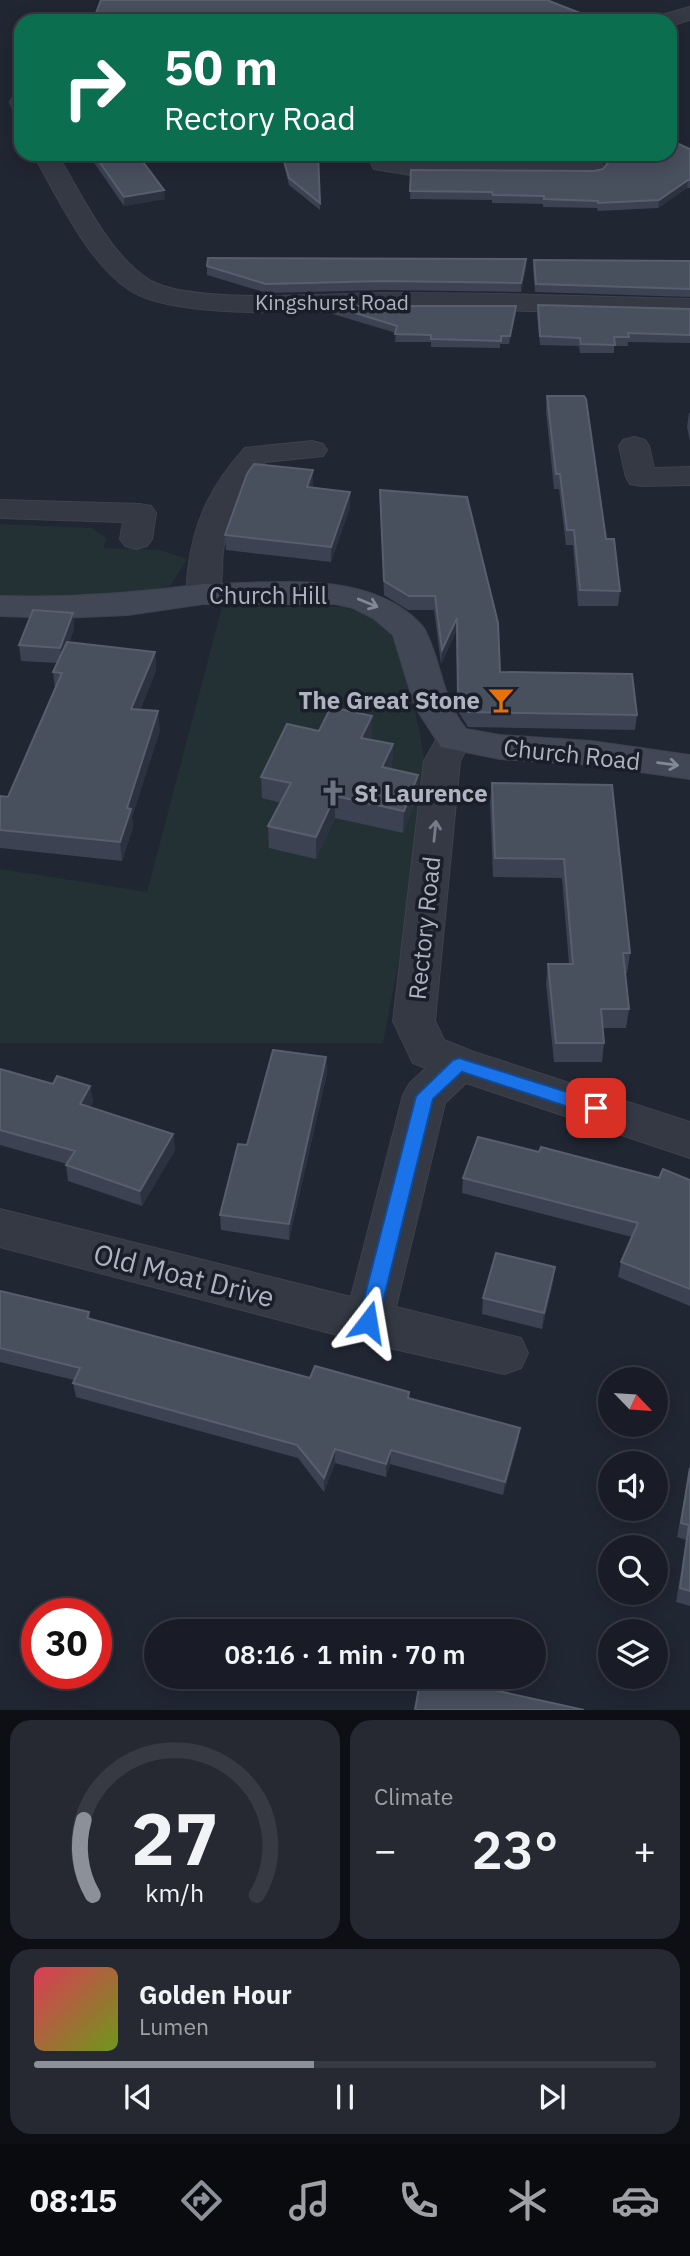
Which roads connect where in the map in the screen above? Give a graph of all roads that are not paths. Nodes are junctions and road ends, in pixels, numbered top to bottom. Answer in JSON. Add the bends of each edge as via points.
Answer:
{"nodes":[{"id":1,"x":48,"y":161,"type":"edge"},
{"id":2,"x":382,"y":161,"type":"edge"},
{"id":3,"x":593,"y":169,"type":"edge"},
{"id":4,"x":690,"y":307,"type":"edge"},
{"id":5,"x":634,"y":446,"type":"dead end"},
{"id":6,"x":312,"y":450,"type":"dead end"},
{"id":7,"x":690,"y":476,"type":"edge"},
{"id":8,"x":0,"y":509,"type":"edge"},
{"id":9,"x":136,"y":539,"type":"dead end"},
{"id":10,"x":203,"y":594,"type":"junction"},
{"id":11,"x":0,"y":606,"type":"edge"},
{"id":12,"x":454,"y":738,"type":"junction"},
{"id":13,"x":690,"y":767,"type":"edge"},
{"id":14,"x":459,"y":1064,"type":"junction"},
{"id":15,"x":690,"y":1140,"type":"edge"},
{"id":16,"x":0,"y":1228,"type":"edge"},
{"id":17,"x":368,"y":1322,"type":"junction"},
{"id":18,"x":504,"y":1353,"type":"dead end"}],
"edges":[{"from":1,"to":4,"type":"street","name":"Kingshurst Road","via":[[126,274],[143,288],[185,299]]},
{"from":2,"to":3,"type":"street","via":[[411,168]]},
{"from":5,"to":7,"type":"street","via":[[644,490]]},
{"from":6,"to":10,"type":"street","via":[[256,454],[236,475],[218,502],[206,545]]},
{"from":8,"to":9,"type":"street","via":[[140,513]]},
{"from":10,"to":11,"type":"street","name":"Church Hill","via":[[128,605]]},
{"from":10,"to":12,"type":"street","name":"Church Hill","one_way":true,"via":[[335,594],[386,611],[408,631],[433,707]]},
{"from":12,"to":13,"type":"street","name":"Church Road","one_way":true,"via":[[490,746],[591,753]]},
{"from":14,"to":12,"type":"street","name":"Rectory Road","one_way":true,"via":[[428,1051],[414,1021],[442,761]]},
{"from":14,"to":15,"type":"street","name":"Rectory Road"},
{"from":14,"to":17,"type":"street","via":[[425,1096]]},
{"from":16,"to":17,"type":"street","name":"Old Moat Drive"},
{"from":17,"to":18,"type":"street","name":"Old Moat Drive"}]}
